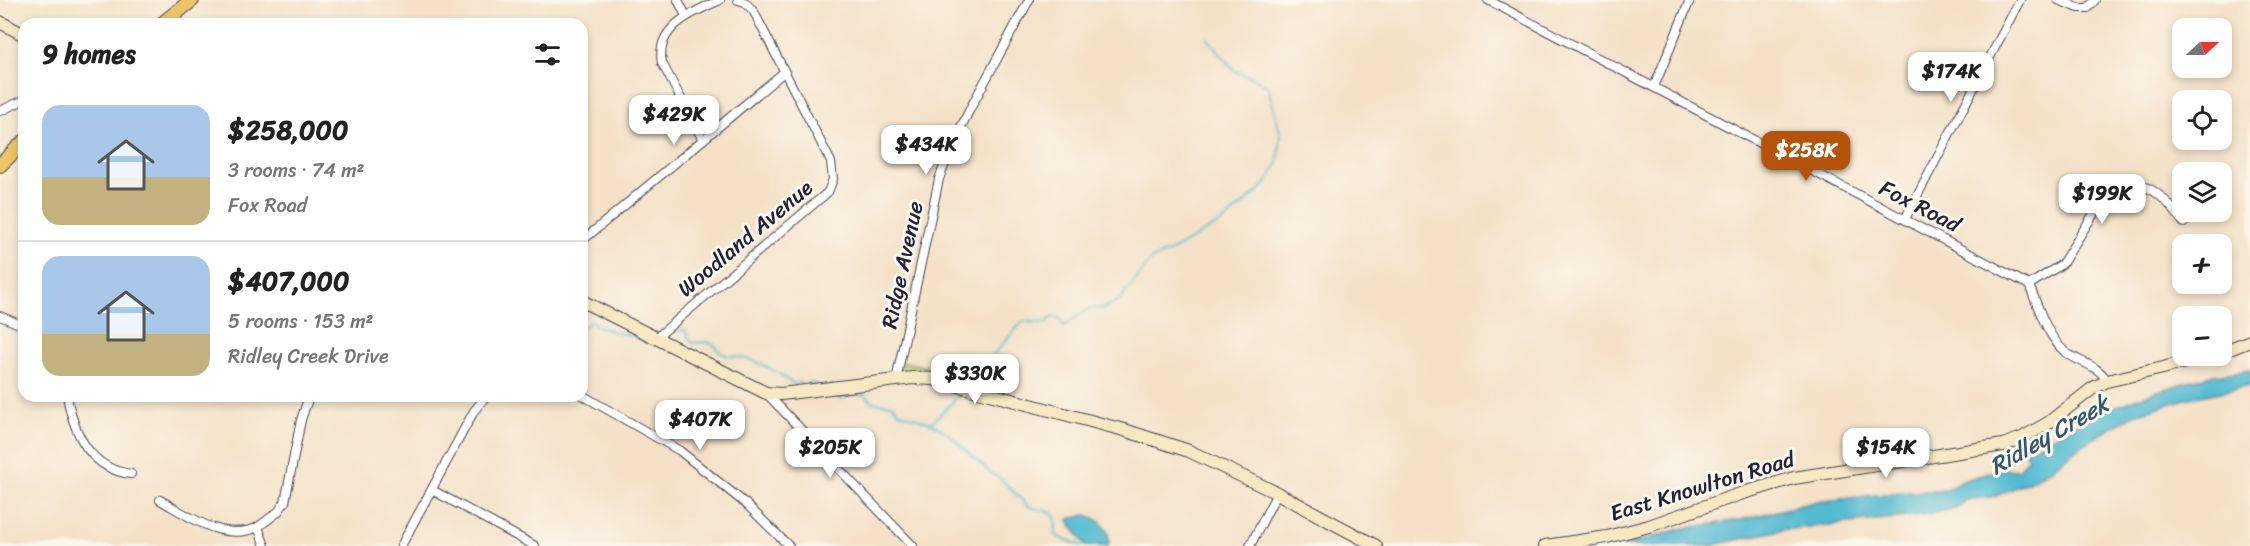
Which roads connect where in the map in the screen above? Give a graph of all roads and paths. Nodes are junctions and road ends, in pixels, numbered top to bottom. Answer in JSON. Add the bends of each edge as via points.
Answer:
{"nodes":[{"id":1,"x":192,"y":0,"type":"edge"},
{"id":2,"x":678,"y":0,"type":"edge"},
{"id":3,"x":720,"y":0,"type":"edge"},
{"id":4,"x":738,"y":0,"type":"edge"},
{"id":5,"x":1029,"y":0,"type":"edge"},
{"id":6,"x":1488,"y":0,"type":"edge"},
{"id":7,"x":1690,"y":0,"type":"edge"},
{"id":8,"x":2020,"y":0,"type":"edge"},
{"id":9,"x":2058,"y":0,"type":"edge"},
{"id":10,"x":2095,"y":0,"type":"edge"},
{"id":11,"x":686,"y":16,"type":"junction"},
{"id":12,"x":170,"y":18,"type":"edge"},
{"id":13,"x":0,"y":22,"type":"edge"},
{"id":14,"x":18,"y":32,"type":"edge"},
{"id":15,"x":784,"y":72,"type":"junction"},
{"id":16,"x":1654,"y":87,"type":"junction"},
{"id":17,"x":18,"y":103,"type":"edge"},
{"id":18,"x":0,"y":111,"type":"edge"},
{"id":19,"x":703,"y":140,"type":"junction"},
{"id":20,"x":18,"y":148,"type":"edge"},
{"id":21,"x":0,"y":165,"type":"edge"},
{"id":22,"x":1905,"y":219,"type":"junction"},
{"id":23,"x":2184,"y":223,"type":"dead end"},
{"id":24,"x":588,"y":237,"type":"edge"},
{"id":25,"x":2029,"y":285,"type":"junction"},
{"id":26,"x":588,"y":304,"type":"edge"},
{"id":27,"x":0,"y":316,"type":"edge"},
{"id":28,"x":18,"y":324,"type":"edge"},
{"id":29,"x":656,"y":338,"type":"junction"},
{"id":30,"x":2250,"y":341,"type":"edge"},
{"id":31,"x":2232,"y":348,"type":"edge"},
{"id":32,"x":2172,"y":366,"type":"edge"},
{"id":33,"x":896,"y":380,"type":"junction"},
{"id":34,"x":2107,"y":381,"type":"junction"},
{"id":35,"x":766,"y":393,"type":"junction"},
{"id":36,"x":588,"y":398,"type":"edge"},
{"id":37,"x":69,"y":402,"type":"edge"},
{"id":38,"x":307,"y":402,"type":"edge"},
{"id":39,"x":481,"y":402,"type":"edge"},
{"id":40,"x":131,"y":474,"type":"dead end"},
{"id":41,"x":432,"y":490,"type":"junction"},
{"id":42,"x":1277,"y":493,"type":"junction"},
{"id":43,"x":160,"y":500,"type":"dead end"},
{"id":44,"x":258,"y":527,"type":"junction"},
{"id":45,"x":265,"y":546,"type":"edge"},
{"id":46,"x":401,"y":546,"type":"edge"},
{"id":47,"x":535,"y":546,"type":"edge"},
{"id":48,"x":789,"y":546,"type":"edge"},
{"id":49,"x":913,"y":546,"type":"edge"},
{"id":50,"x":1250,"y":546,"type":"edge"},
{"id":51,"x":1376,"y":546,"type":"edge"},
{"id":52,"x":1545,"y":546,"type":"edge"}],
"edges":[{"from":1,"to":12,"type":"main road"},
{"from":2,"to":11,"type":"street"},
{"from":3,"to":11,"type":"street"},
{"from":4,"to":15,"type":"street","name":"Woodland Avenue","via":[[754,12]]},
{"from":5,"to":33,"type":"street","name":"Ridge Avenue","via":[[966,116],[939,179]]},
{"from":6,"to":16,"type":"street","name":"Fox Road"},
{"from":7,"to":16,"type":"street"},
{"from":8,"to":22,"type":"street"},
{"from":9,"to":10,"type":"street","via":[[2079,8],[2088,8]]},
{"from":11,"to":19,"type":"street","via":[[667,35],[659,50],[662,63]]},
{"from":13,"to":14,"type":"main road"},
{"from":15,"to":19,"type":"street"},
{"from":15,"to":29,"type":"street","name":"Woodland Avenue","via":[[831,162],[833,179],[828,192]]},
{"from":16,"to":22,"type":"street","name":"Fox Road"},
{"from":17,"to":18,"type":"street"},
{"from":19,"to":24,"type":"street"},
{"from":20,"to":21,"type":"main road"},
{"from":22,"to":25,"type":"street","name":"Fox Road"},
{"from":23,"to":25,"type":"street","via":[[2160,193],[2140,185],[2115,188],[2105,196],[2062,264]]},
{"from":25,"to":34,"type":"street","via":[[2063,350],[2096,367]]},
{"from":26,"to":29,"type":"main road"},
{"from":27,"to":28,"type":"street"},
{"from":29,"to":35,"type":"main road"},
{"from":30,"to":31,"type":"main road"},
{"from":32,"to":34,"type":"main road","name":"East Knowlton Road"},
{"from":33,"to":35,"type":"main road"},
{"from":33,"to":42,"type":"main road","via":[[943,381],[1129,432],[1189,451]]},
{"from":34,"to":52,"type":"main road","name":"East Knowlton Road","via":[[2048,423],[2003,445],[1794,478],[1649,526]]},
{"from":35,"to":49,"type":"street"},
{"from":36,"to":48,"type":"street","via":[[680,451],[746,504]]},
{"from":37,"to":40,"type":"street","via":[[76,430],[92,455],[106,467]]},
{"from":38,"to":44,"type":"street","via":[[285,502]]},
{"from":39,"to":41,"type":"street"},
{"from":41,"to":46,"type":"street"},
{"from":41,"to":47,"type":"street"},
{"from":42,"to":50,"type":"street"},
{"from":42,"to":51,"type":"main road"},
{"from":43,"to":44,"type":"street","via":[[223,531],[238,533]]},
{"from":44,"to":45,"type":"street"}]}
